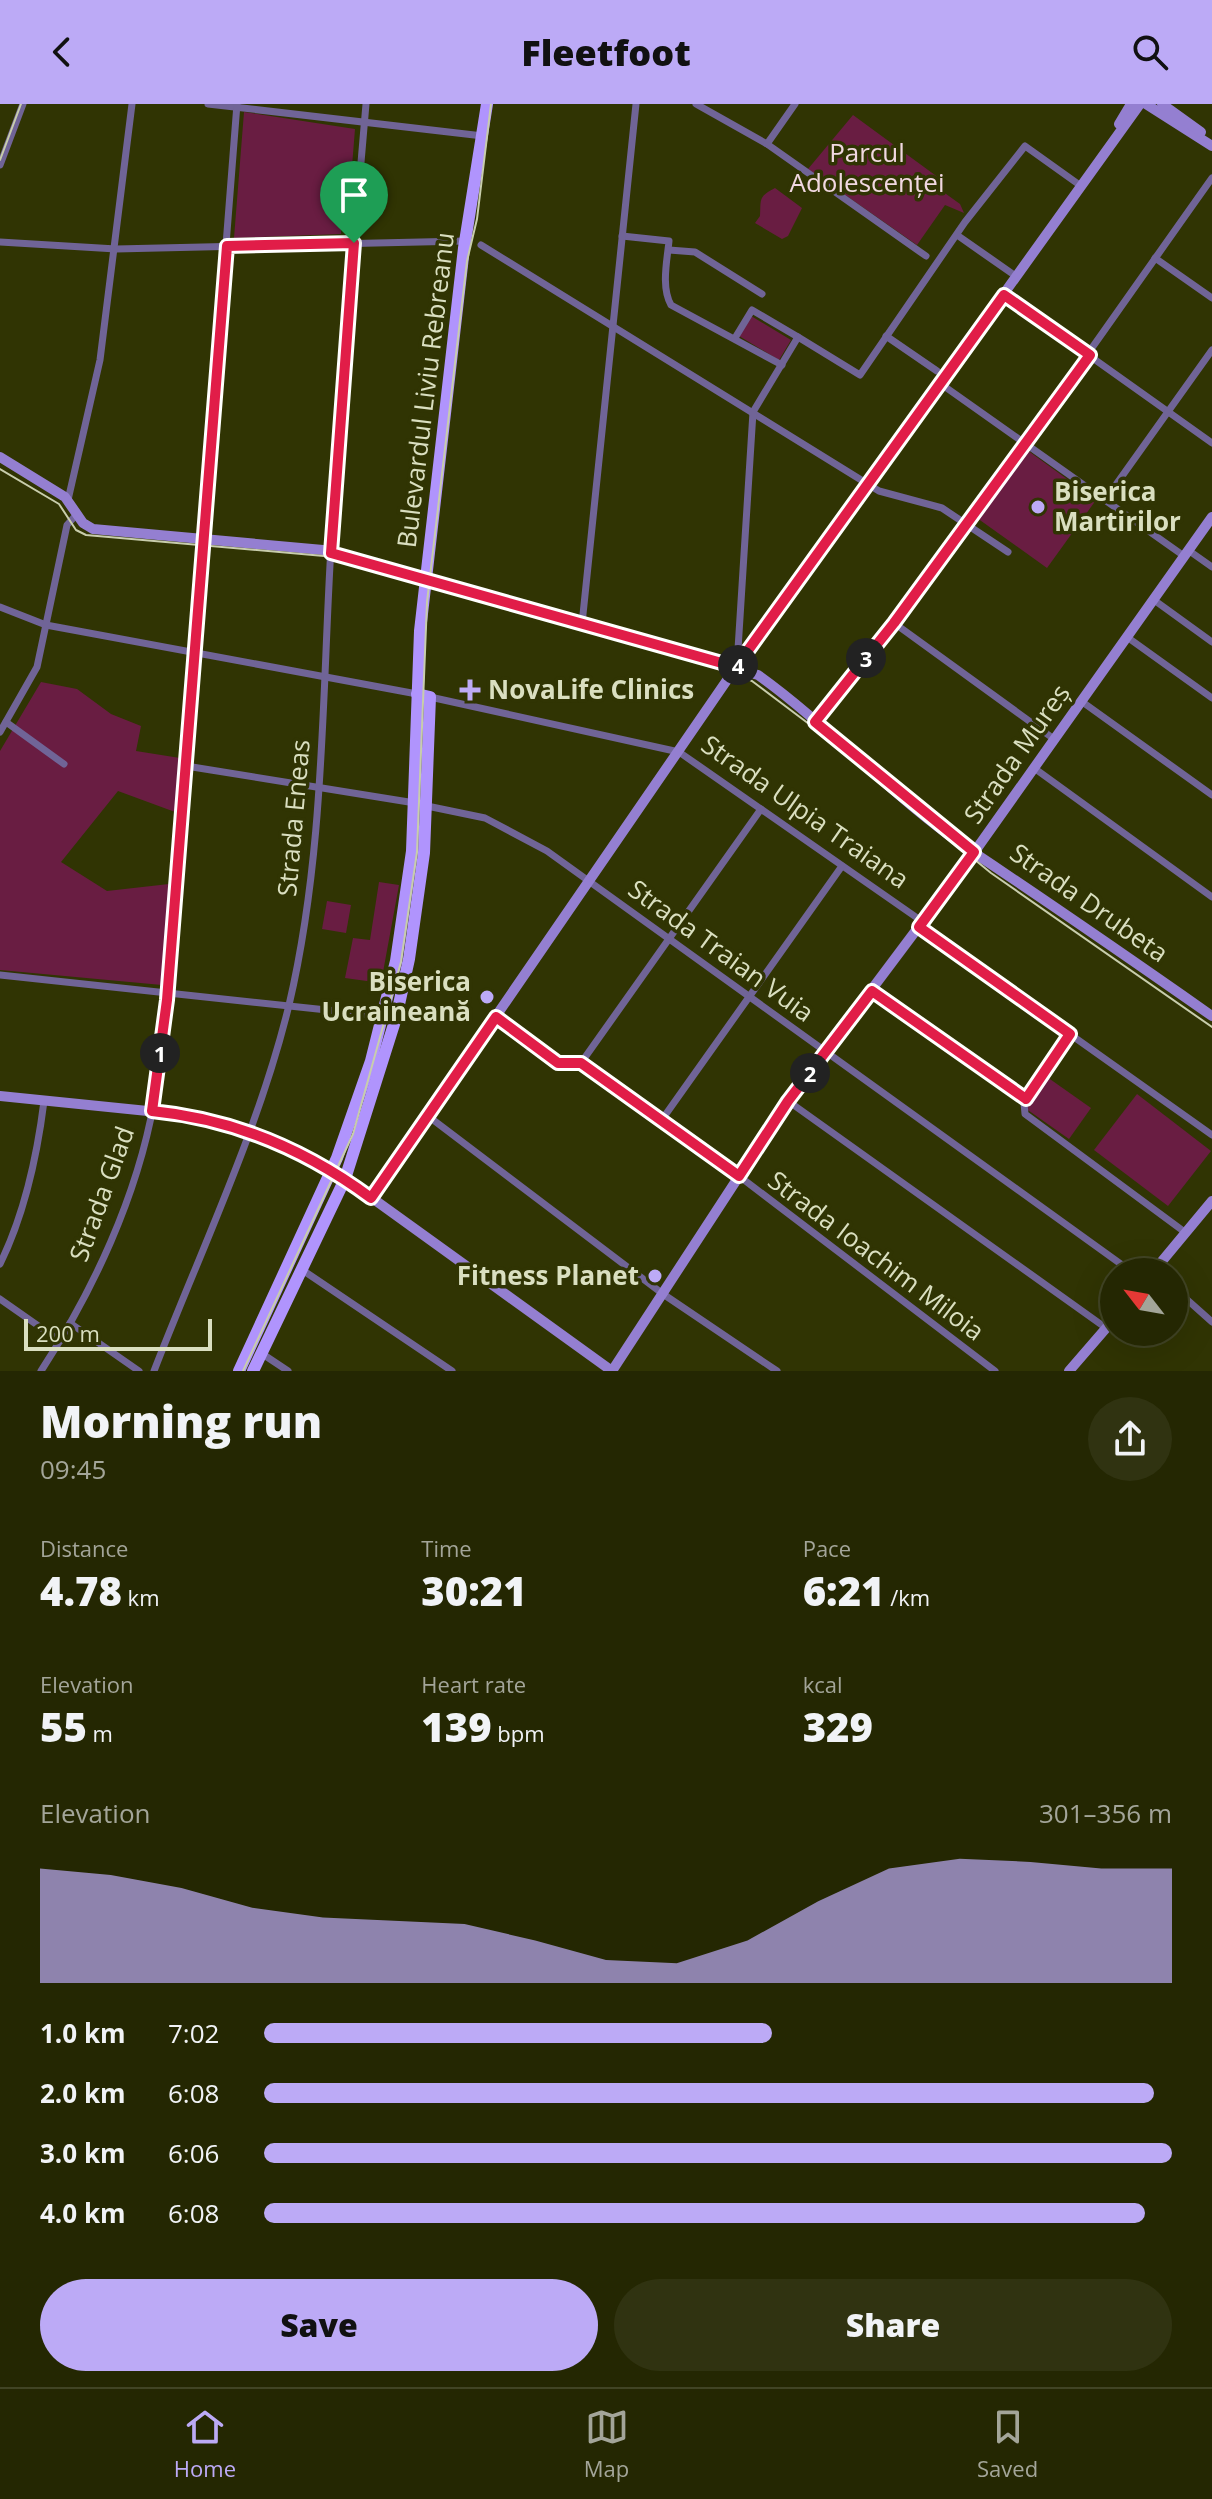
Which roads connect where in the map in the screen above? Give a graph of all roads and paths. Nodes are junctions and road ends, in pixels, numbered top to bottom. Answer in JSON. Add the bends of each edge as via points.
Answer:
{"nodes":[{"id":1,"x":23,"y":104,"type":"edge"},
{"id":2,"x":132,"y":104,"type":"edge"},
{"id":3,"x":208,"y":104,"type":"edge"},
{"id":4,"x":366,"y":104,"type":"edge"},
{"id":5,"x":487,"y":104,"type":"edge"},
{"id":6,"x":636,"y":104,"type":"edge"},
{"id":7,"x":696,"y":104,"type":"edge"},
{"id":8,"x":795,"y":104,"type":"edge"},
{"id":9,"x":1131,"y":104,"type":"edge"},
{"id":10,"x":1143,"y":104,"type":"edge"},
{"id":11,"x":1162,"y":104,"type":"edge"},
{"id":12,"x":236,"y":106,"type":"edge"},
{"id":13,"x":364,"y":123,"type":"junction"},
{"id":14,"x":483,"y":136,"type":"junction"},
{"id":15,"x":1212,"y":143,"type":"edge"},
{"id":16,"x":767,"y":144,"type":"junction"},
{"id":17,"x":1108,"y":148,"type":"junction"},
{"id":18,"x":0,"y":165,"type":"edge"},
{"id":19,"x":1212,"y":178,"type":"edge"},
{"id":20,"x":1081,"y":186,"type":"junction"},
{"id":21,"x":957,"y":235,"type":"junction"},
{"id":22,"x":622,"y":236,"type":"junction"},
{"id":23,"x":466,"y":241,"type":"junction"},
{"id":24,"x":0,"y":242,"type":"edge"},
{"id":25,"x":354,"y":243,"type":"junction"},
{"id":26,"x":481,"y":245,"type":"dead end"},
{"id":27,"x":227,"y":246,"type":"junction"},
{"id":28,"x":669,"y":246,"type":"junction"},
{"id":29,"x":116,"y":249,"type":"junction"},
{"id":30,"x":926,"y":256,"type":"dead end"},
{"id":31,"x":1155,"y":258,"type":"junction"},
{"id":32,"x":1017,"y":277,"type":"junction"},
{"id":33,"x":762,"y":294,"type":"dead end"},
{"id":34,"x":1004,"y":295,"type":"junction"},
{"id":35,"x":1212,"y":298,"type":"edge"},
{"id":36,"x":613,"y":323,"type":"junction"},
{"id":37,"x":886,"y":336,"type":"junction"},
{"id":38,"x":798,"y":337,"type":"junction"},
{"id":39,"x":735,"y":338,"type":"junction"},
{"id":40,"x":1212,"y":350,"type":"edge"},
{"id":41,"x":1090,"y":355,"type":"junction"},
{"id":42,"x":782,"y":365,"type":"junction"},
{"id":43,"x":937,"y":371,"type":"dead end"},
{"id":44,"x":941,"y":384,"type":"junction"},
{"id":45,"x":753,"y":412,"type":"junction"},
{"id":46,"x":1169,"y":412,"type":"junction"},
{"id":47,"x":1212,"y":443,"type":"edge"},
{"id":48,"x":1024,"y":444,"type":"junction"},
{"id":49,"x":0,"y":457,"type":"edge"},
{"id":50,"x":870,"y":485,"type":"junction"},
{"id":51,"x":68,"y":500,"type":"junction"},
{"id":52,"x":1105,"y":500,"type":"junction"},
{"id":53,"x":77,"y":514,"type":"junction"},
{"id":54,"x":1212,"y":517,"type":"edge"},
{"id":55,"x":967,"y":522,"type":"junction"},
{"id":56,"x":204,"y":540,"type":"junction"},
{"id":57,"x":1008,"y":552,"type":"dead end"},
{"id":58,"x":331,"y":553,"type":"junction"},
{"id":59,"x":1186,"y":553,"type":"junction"},
{"id":60,"x":1212,"y":567,"type":"edge"},
{"id":61,"x":426,"y":579,"type":"junction"},
{"id":62,"x":1154,"y":600,"type":"junction"},
{"id":63,"x":0,"y":607,"type":"edge"},
{"id":64,"x":894,"y":623,"type":"junction"},
{"id":65,"x":582,"y":624,"type":"junction"},
{"id":66,"x":46,"y":625,"type":"junction"},
{"id":67,"x":1127,"y":637,"type":"junction"},
{"id":68,"x":1212,"y":642,"type":"edge"},
{"id":69,"x":195,"y":651,"type":"junction"},
{"id":70,"x":736,"y":667,"type":"junction"},
{"id":71,"x":325,"y":675,"type":"junction"},
{"id":72,"x":424,"y":695,"type":"junction"},
{"id":73,"x":1212,"y":698,"type":"edge"},
{"id":74,"x":1081,"y":701,"type":"junction"},
{"id":75,"x":6,"y":722,"type":"junction"},
{"id":76,"x":815,"y":722,"type":"junction"},
{"id":77,"x":0,"y":731,"type":"edge"},
{"id":78,"x":1054,"y":739,"type":"junction"},
{"id":79,"x":679,"y":752,"type":"junction"},
{"id":80,"x":64,"y":764,"type":"dead end"},
{"id":81,"x":186,"y":766,"type":"junction"},
{"id":82,"x":1034,"y":768,"type":"junction"},
{"id":83,"x":319,"y":787,"type":"junction"},
{"id":84,"x":1212,"y":795,"type":"edge"},
{"id":85,"x":421,"y":805,"type":"junction"},
{"id":86,"x":761,"y":809,"type":"junction"},
{"id":87,"x":974,"y":852,"type":"junction"},
{"id":88,"x":842,"y":866,"type":"junction"},
{"id":89,"x":590,"y":880,"type":"junction"},
{"id":90,"x":1212,"y":897,"type":"edge"},
{"id":91,"x":921,"y":924,"type":"junction"},
{"id":92,"x":669,"y":937,"type":"junction"},
{"id":93,"x":0,"y":975,"type":"edge"},
{"id":94,"x":872,"y":991,"type":"junction"},
{"id":95,"x":167,"y":993,"type":"junction"},
{"id":96,"x":749,"y":996,"type":"junction"},
{"id":97,"x":289,"y":1004,"type":"junction"},
{"id":98,"x":383,"y":1016,"type":"junction"},
{"id":99,"x":1212,"y":1016,"type":"edge"},
{"id":100,"x":496,"y":1017,"type":"junction"},
{"id":101,"x":1070,"y":1034,"type":"junction"},
{"id":102,"x":825,"y":1053,"type":"junction"},
{"id":103,"x":581,"y":1063,"type":"junction"},
{"id":104,"x":0,"y":1096,"type":"edge"},
{"id":105,"x":1026,"y":1099,"type":"junction"},
{"id":106,"x":44,"y":1101,"type":"junction"},
{"id":107,"x":788,"y":1101,"type":"junction"},
{"id":108,"x":152,"y":1111,"type":"junction"},
{"id":109,"x":428,"y":1116,"type":"junction"},
{"id":110,"x":661,"y":1121,"type":"junction"},
{"id":111,"x":248,"y":1131,"type":"junction"},
{"id":112,"x":1212,"y":1135,"type":"edge"},
{"id":113,"x":332,"y":1170,"type":"junction"},
{"id":114,"x":739,"y":1176,"type":"junction"},
{"id":115,"x":345,"y":1179,"type":"junction"},
{"id":116,"x":371,"y":1198,"type":"junction"},
{"id":117,"x":1212,"y":1201,"type":"edge"},
{"id":118,"x":1186,"y":1233,"type":"junction"},
{"id":119,"x":1112,"y":1258,"type":"edge"},
{"id":120,"x":1165,"y":1258,"type":"edge"},
{"id":121,"x":0,"y":1264,"type":"edge"},
{"id":122,"x":301,"y":1269,"type":"junction"},
{"id":123,"x":663,"y":1294,"type":"junction"},
{"id":124,"x":0,"y":1299,"type":"edge"},
{"id":125,"x":1188,"y":1301,"type":"edge"},
{"id":126,"x":1212,"y":1322,"type":"edge"},
{"id":127,"x":70,"y":1323,"type":"junction"},
{"id":128,"x":1100,"y":1324,"type":"edge"},
{"id":129,"x":1100,"y":1335,"type":"edge"},
{"id":130,"x":60,"y":1341,"type":"junction"},
{"id":131,"x":261,"y":1353,"type":"junction"},
{"id":132,"x":1072,"y":1370,"type":"edge"},
{"id":133,"x":41,"y":1371,"type":"edge"},
{"id":134,"x":139,"y":1371,"type":"edge"},
{"id":135,"x":154,"y":1371,"type":"edge"},
{"id":136,"x":239,"y":1371,"type":"edge"},
{"id":137,"x":253,"y":1371,"type":"edge"},
{"id":138,"x":288,"y":1371,"type":"edge"},
{"id":139,"x":452,"y":1371,"type":"edge"},
{"id":140,"x":612,"y":1371,"type":"edge"},
{"id":141,"x":777,"y":1371,"type":"edge"},
{"id":142,"x":995,"y":1371,"type":"edge"}],
"edges":[{"from":1,"to":18,"type":"street"},
{"from":2,"to":29,"type":"street"},
{"from":3,"to":12,"type":"street"},
{"from":4,"to":13,"type":"street","name":"Strada Eneas"},
{"from":5,"to":14,"type":"main road","name":"Bulevardul Liviu Rebreanu"},
{"from":6,"to":22,"type":"street"},
{"from":7,"to":16,"type":"street"},
{"from":8,"to":16,"type":"street"},
{"from":9,"to":17,"type":"street"},
{"from":10,"to":15,"type":"street"},
{"from":10,"to":17,"type":"street"},
{"from":11,"to":15,"type":"street"},
{"from":12,"to":13,"type":"street"},
{"from":12,"to":27,"type":"street","name":"Strada Glad"},
{"from":13,"to":14,"type":"street"},
{"from":13,"to":25,"type":"street","name":"Strada Eneas"},
{"from":14,"to":23,"type":"main road","name":"Bulevardul Liviu Rebreanu"},
{"from":16,"to":30,"type":"street"},
{"from":17,"to":20,"type":"street"},
{"from":19,"to":31,"type":"street"},
{"from":20,"to":21,"type":"street","via":[[1025,146]]},
{"from":20,"to":32,"type":"street"},
{"from":21,"to":32,"type":"street"},
{"from":21,"to":37,"type":"street"},
{"from":22,"to":28,"type":"street"},
{"from":22,"to":36,"type":"street"},
{"from":23,"to":25,"type":"street"},
{"from":23,"to":61,"type":"main road","name":"Bulevardul Liviu Rebreanu"},
{"from":24,"to":29,"type":"street"},
{"from":25,"to":27,"type":"street"},
{"from":25,"to":58,"type":"street","name":"Strada Eneas"},
{"from":26,"to":36,"type":"street"},
{"from":27,"to":29,"type":"street"},
{"from":27,"to":56,"type":"street","name":"Strada Glad"},
{"from":28,"to":33,"type":"street","via":[[695,252]]},
{"from":28,"to":39,"type":"street","via":[[671,305]]},
{"from":29,"to":51,"type":"street","via":[[100,360]]},
{"from":31,"to":35,"type":"street"},
{"from":31,"to":41,"type":"street"},
{"from":32,"to":34,"type":"street"},
{"from":34,"to":41,"type":"street"},
{"from":34,"to":44,"type":"street"},
{"from":36,"to":45,"type":"street"},
{"from":36,"to":65,"type":"street"},
{"from":37,"to":38,"type":"street","via":[[860,375]]},
{"from":37,"to":43,"type":"street"},
{"from":38,"to":39,"type":"street","via":[[752,310]]},
{"from":38,"to":42,"type":"street"},
{"from":39,"to":42,"type":"street"},
{"from":40,"to":46,"type":"street"},
{"from":41,"to":46,"type":"street"},
{"from":41,"to":48,"type":"street"},
{"from":42,"to":45,"type":"street"},
{"from":44,"to":48,"type":"street"},
{"from":44,"to":50,"type":"street"},
{"from":45,"to":50,"type":"street"},
{"from":45,"to":70,"type":"street"},
{"from":46,"to":47,"type":"street"},
{"from":46,"to":52,"type":"street"},
{"from":48,"to":52,"type":"street"},
{"from":48,"to":55,"type":"street"},
{"from":49,"to":51,"type":"street"},
{"from":50,"to":55,"type":"street","via":[[890,496],[942,508]]},
{"from":50,"to":70,"type":"street"},
{"from":51,"to":53,"type":"street","name":"Strada Drubeta"},
{"from":52,"to":59,"type":"street"},
{"from":53,"to":56,"type":"street","name":"Strada Drubeta","via":[[99,531]]},
{"from":53,"to":66,"type":"street","via":[[67,525]]},
{"from":54,"to":59,"type":"street","name":"Strada Mureș"},
{"from":55,"to":57,"type":"street"},
{"from":55,"to":64,"type":"street"},
{"from":56,"to":58,"type":"street","name":"Strada Drubeta"},
{"from":56,"to":69,"type":"street","name":"Strada Glad"},
{"from":58,"to":61,"type":"street","name":"Strada Drubeta"},
{"from":58,"to":71,"type":"street","name":"Strada Eneas"},
{"from":59,"to":60,"type":"street"},
{"from":59,"to":62,"type":"street","name":"Strada Mureș"},
{"from":61,"to":65,"type":"street","name":"Strada Drubeta"},
{"from":61,"to":72,"type":"main road","name":"Bulevardul Liviu Rebreanu"},
{"from":62,"to":67,"type":"street","name":"Strada Mureș"},
{"from":62,"to":68,"type":"street"},
{"from":63,"to":66,"type":"street","name":"Strada Ulpia Traiana"},
{"from":64,"to":76,"type":"street"},
{"from":64,"to":78,"type":"street"},
{"from":65,"to":70,"type":"street","name":"Strada Drubeta"},
{"from":66,"to":69,"type":"street","name":"Strada Ulpia Traiana"},
{"from":66,"to":75,"type":"street","via":[[37,667]]},
{"from":67,"to":73,"type":"street"},
{"from":67,"to":74,"type":"street","name":"Strada Mureș"},
{"from":69,"to":71,"type":"street","name":"Strada Ulpia Traiana"},
{"from":69,"to":81,"type":"street","name":"Strada Glad"},
{"from":70,"to":76,"type":"street","name":"Strada Drubeta","via":[[758,675]]},
{"from":70,"to":79,"type":"street"},
{"from":71,"to":72,"type":"street","name":"Strada Ulpia Traiana"},
{"from":71,"to":83,"type":"street","name":"Strada Eneas"},
{"from":72,"to":79,"type":"street","name":"Strada Ulpia Traiana"},
{"from":72,"to":85,"type":"main road","name":"Bulevardul Liviu Rebreanu"},
{"from":74,"to":78,"type":"street","name":"Strada Mureș"},
{"from":74,"to":84,"type":"street"},
{"from":75,"to":77,"type":"street"},
{"from":75,"to":80,"type":"street"},
{"from":76,"to":87,"type":"street","name":"Strada Drubeta"},
{"from":78,"to":82,"type":"street","name":"Strada Mureș"},
{"from":79,"to":86,"type":"street","name":"Strada Ulpia Traiana"},
{"from":79,"to":89,"type":"street"},
{"from":81,"to":83,"type":"street","name":"Strada Traian Vuia"},
{"from":81,"to":95,"type":"street","name":"Strada Glad"},
{"from":82,"to":87,"type":"street","name":"Strada Mureș"},
{"from":82,"to":90,"type":"street"},
{"from":83,"to":85,"type":"street","name":"Strada Traian Vuia"},
{"from":83,"to":97,"type":"street","name":"Strada Eneas","via":[[310,894]]},
{"from":85,"to":89,"type":"street","name":"Strada Traian Vuia","via":[[485,818]]},
{"from":85,"to":98,"type":"main road","name":"Bulevardul Liviu Rebreanu"},
{"from":85,"to":115,"type":"main road","name":"Bulevardul Liviu Rebreanu","via":[[409,959],[392,1033]]},
{"from":86,"to":88,"type":"street","name":"Strada Ulpia Traiana"},
{"from":86,"to":92,"type":"street"},
{"from":87,"to":91,"type":"street","name":"Strada Mureș"},
{"from":87,"to":99,"type":"street","name":"Strada Drubeta"},
{"from":88,"to":91,"type":"street","name":"Strada Ulpia Traiana"},
{"from":88,"to":96,"type":"street"},
{"from":89,"to":92,"type":"street","name":"Strada Traian Vuia"},
{"from":89,"to":100,"type":"street"},
{"from":91,"to":94,"type":"street","name":"Strada Mureș"},
{"from":91,"to":101,"type":"street","name":"Strada Ulpia Traiana"},
{"from":92,"to":96,"type":"street","name":"Strada Traian Vuia"},
{"from":92,"to":103,"type":"street"},
{"from":93,"to":95,"type":"street"},
{"from":94,"to":102,"type":"street","name":"Strada Mureș"},
{"from":94,"to":105,"type":"street"},
{"from":95,"to":97,"type":"street"},
{"from":95,"to":108,"type":"street","name":"Strada Glad"},
{"from":96,"to":102,"type":"street","name":"Strada Traian Vuia"},
{"from":96,"to":110,"type":"street"},
{"from":97,"to":98,"type":"street"},
{"from":97,"to":111,"type":"street","name":"Strada Eneas"},
{"from":98,"to":113,"type":"main road","name":"Bulevardul Liviu Rebreanu"},
{"from":100,"to":103,"type":"street","name":"Strada Ioachim Miloia","via":[[558,1063]]},
{"from":100,"to":109,"type":"street"},
{"from":101,"to":105,"type":"street"},
{"from":101,"to":112,"type":"street","name":"Strada Ulpia Traiana"},
{"from":102,"to":107,"type":"street","name":"Strada Mureș"},
{"from":102,"to":119,"type":"street","name":"Strada Traian Vuia"},
{"from":103,"to":110,"type":"street","name":"Strada Ioachim Miloia"},
{"from":104,"to":106,"type":"street"},
{"from":105,"to":118,"type":"street","via":[[1023,1110],[1028,1118]]},
{"from":106,"to":108,"type":"street"},
{"from":106,"to":121,"type":"street","via":[[21,1212]]},
{"from":107,"to":114,"type":"street","name":"Strada Mureș"},
{"from":107,"to":128,"type":"street"},
{"from":108,"to":111,"type":"street"},
{"from":108,"to":127,"type":"street","name":"Strada Glad","via":[[108,1247]]},
{"from":109,"to":116,"type":"street"},
{"from":109,"to":123,"type":"street"},
{"from":110,"to":114,"type":"street","name":"Strada Ioachim Miloia"},
{"from":111,"to":113,"type":"street"},
{"from":111,"to":135,"type":"street","name":"Strada Eneas"},
{"from":113,"to":115,"type":"street"},
{"from":113,"to":136,"type":"main road","name":"Bulevardul Liviu Rebreanu"},
{"from":114,"to":123,"type":"street","name":"Strada Mureș"},
{"from":114,"to":142,"type":"street","name":"Strada Ioachim Miloia"},
{"from":115,"to":116,"type":"street"},
{"from":115,"to":122,"type":"main road","name":"Bulevardul Liviu Rebreanu"},
{"from":116,"to":140,"type":"street"},
{"from":117,"to":118,"type":"street"},
{"from":118,"to":120,"type":"street"},
{"from":122,"to":131,"type":"main road","name":"Bulevardul Liviu Rebreanu"},
{"from":122,"to":139,"type":"street"},
{"from":123,"to":140,"type":"street","name":"Strada Mureș"},
{"from":123,"to":141,"type":"street"},
{"from":124,"to":130,"type":"street"},
{"from":125,"to":126,"type":"street"},
{"from":127,"to":130,"type":"street","name":"Strada Glad"},
{"from":127,"to":134,"type":"street"},
{"from":129,"to":132,"type":"street"},
{"from":130,"to":133,"type":"street","name":"Strada Glad"},
{"from":131,"to":137,"type":"main road","name":"Bulevardul Liviu Rebreanu"},
{"from":131,"to":138,"type":"street"}]}
